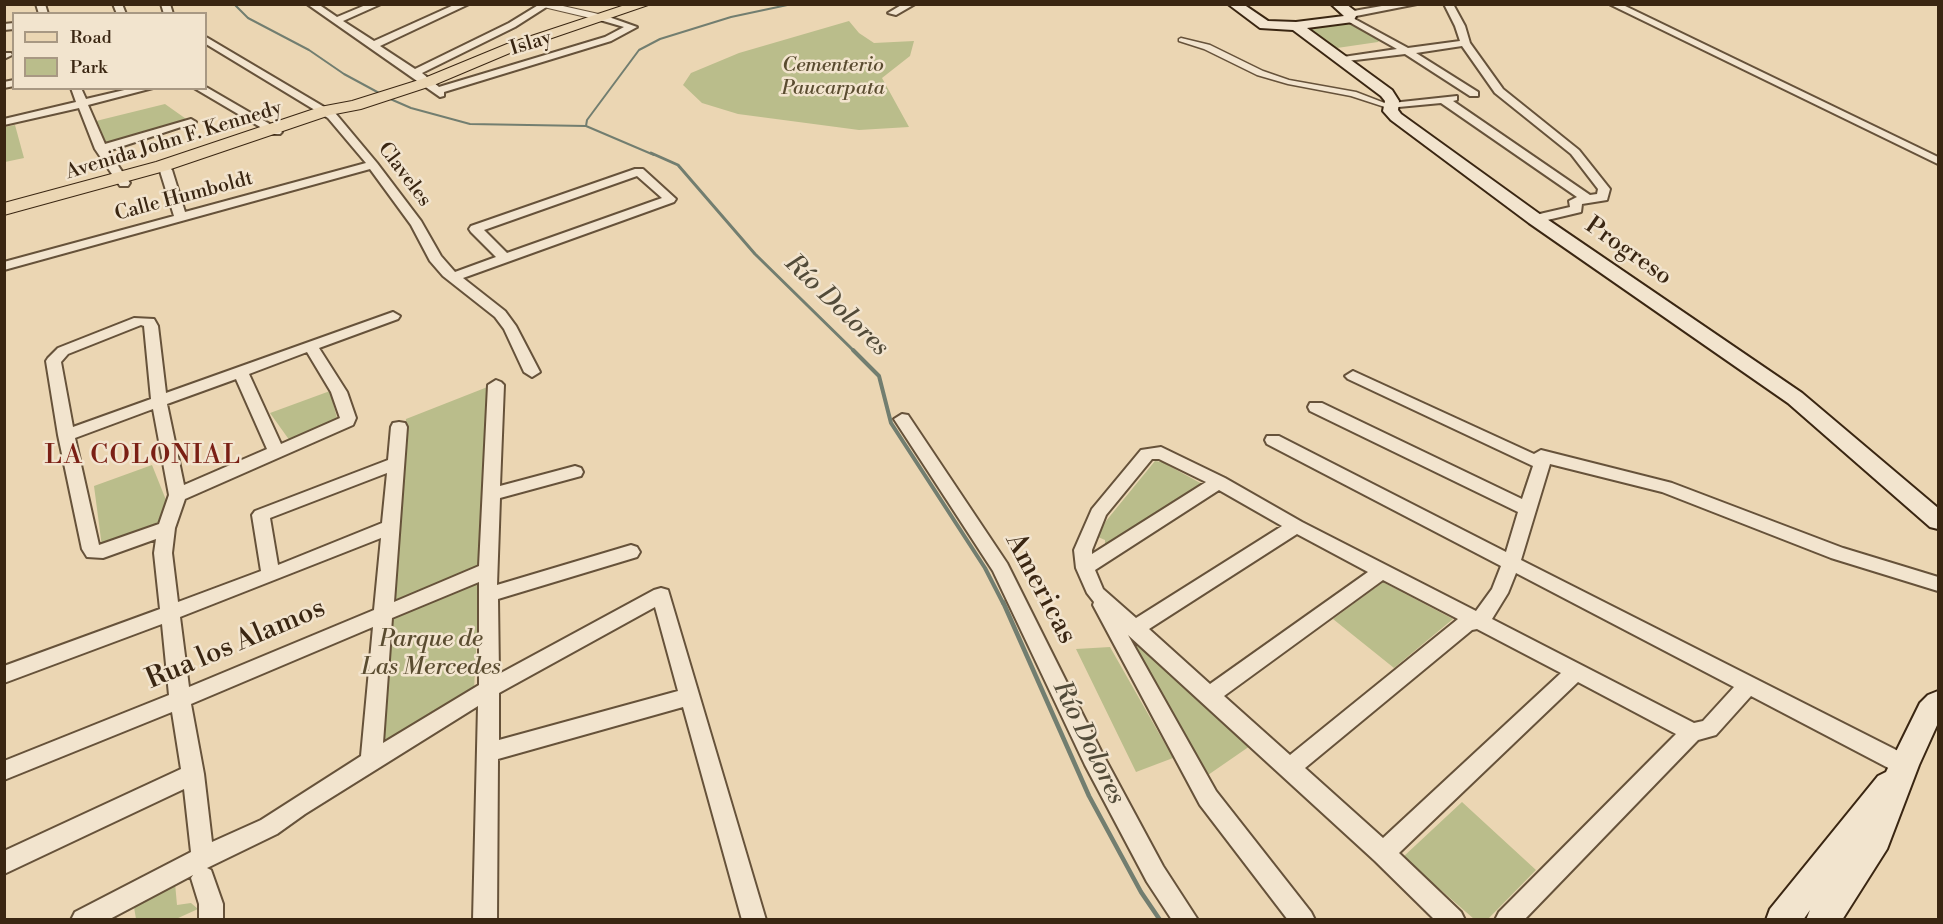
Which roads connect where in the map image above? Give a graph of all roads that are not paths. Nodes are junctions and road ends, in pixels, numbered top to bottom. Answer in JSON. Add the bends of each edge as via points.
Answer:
{"nodes":[{"id":1,"x":311,"y":4,"type":"edge"},
{"id":2,"x":377,"y":4,"type":"edge"},
{"id":3,"x":465,"y":4,"type":"edge"},
{"id":4,"x":561,"y":4,"type":"edge"},
{"id":5,"x":644,"y":4,"type":"edge"},
{"id":6,"x":911,"y":4,"type":"edge"},
{"id":7,"x":1234,"y":4,"type":"edge"},
{"id":8,"x":1337,"y":4,"type":"edge"},
{"id":9,"x":1413,"y":4,"type":"edge"},
{"id":10,"x":1448,"y":4,"type":"edge"},
{"id":11,"x":1614,"y":4,"type":"edge"},
{"id":12,"x":542,"y":5,"type":"edge"},
{"id":13,"x":1354,"y":12,"type":"edge"},
{"id":14,"x":893,"y":13,"type":"dead end"},
{"id":15,"x":603,"y":18,"type":"junction"},
{"id":16,"x":337,"y":20,"type":"junction"},
{"id":17,"x":1296,"y":26,"type":"junction"},
{"id":18,"x":1181,"y":40,"type":"dead end"},
{"id":19,"x":207,"y":41,"type":"edge"},
{"id":20,"x":1390,"y":42,"type":"junction"},
{"id":21,"x":1465,"y":42,"type":"junction"},
{"id":22,"x":374,"y":45,"type":"junction"},
{"id":23,"x":1406,"y":51,"type":"junction"},
{"id":24,"x":1337,"y":56,"type":"junction"},
{"id":25,"x":430,"y":85,"type":"junction"},
{"id":26,"x":77,"y":90,"type":"edge"},
{"id":27,"x":140,"y":90,"type":"edge"},
{"id":28,"x":202,"y":90,"type":"edge"},
{"id":29,"x":1498,"y":91,"type":"junction"},
{"id":30,"x":1474,"y":94,"type":"junction"},
{"id":31,"x":1444,"y":100,"type":"junction"},
{"id":32,"x":83,"y":105,"type":"junction"},
{"id":33,"x":1391,"y":106,"type":"junction"},
{"id":34,"x":329,"y":114,"type":"junction"},
{"id":35,"x":4,"y":122,"type":"edge"},
{"id":36,"x":191,"y":122,"type":"dead end"},
{"id":37,"x":274,"y":131,"type":"junction"},
{"id":38,"x":101,"y":149,"type":"junction"},
{"id":39,"x":1938,"y":161,"type":"edge"},
{"id":40,"x":373,"y":165,"type":"junction"},
{"id":41,"x":164,"y":168,"type":"junction"},
{"id":42,"x":123,"y":180,"type":"junction"},
{"id":43,"x":1586,"y":198,"type":"junction"},
{"id":44,"x":4,"y":209,"type":"edge"},
{"id":45,"x":4,"y":215,"type":"edge"},
{"id":46,"x":181,"y":218,"type":"junction"},
{"id":47,"x":1535,"y":219,"type":"junction"},
{"id":48,"x":504,"y":258,"type":"junction"},
{"id":49,"x":4,"y":266,"type":"edge"},
{"id":50,"x":453,"y":277,"type":"junction"},
{"id":51,"x":393,"y":316,"type":"dead end"},
{"id":52,"x":311,"y":346,"type":"junction"},
{"id":53,"x":240,"y":371,"type":"junction"},
{"id":54,"x":532,"y":372,"type":"dead end"},
{"id":55,"x":1353,"y":376,"type":"dead end"},
{"id":56,"x":496,"y":385,"type":"dead end"},
{"id":57,"x":159,"y":402,"type":"junction"},
{"id":58,"x":1316,"y":407,"type":"dead end"},
{"id":59,"x":902,"y":419,"type":"dead end"},
{"id":60,"x":399,"y":427,"type":"dead end"},
{"id":61,"x":66,"y":435,"type":"junction"},
{"id":62,"x":1273,"y":440,"type":"dead end"},
{"id":63,"x":277,"y":453,"type":"junction"},
{"id":64,"x":1542,"y":456,"type":"dead end"},
{"id":65,"x":397,"y":463,"type":"junction"},
{"id":66,"x":575,"y":472,"type":"dead end"},
{"id":67,"x":1219,"y":482,"type":"junction"},
{"id":68,"x":491,"y":494,"type":"junction"},
{"id":69,"x":178,"y":495,"type":"junction"},
{"id":70,"x":1527,"y":509,"type":"junction"},
{"id":71,"x":1938,"y":521,"type":"edge"},
{"id":72,"x":392,"y":525,"type":"junction"},
{"id":73,"x":1296,"y":526,"type":"junction"},
{"id":74,"x":166,"y":528,"type":"junction"},
{"id":75,"x":631,"y":552,"type":"dead end"},
{"id":76,"x":1511,"y":563,"type":"junction"},
{"id":77,"x":1084,"y":568,"type":"junction"},
{"id":78,"x":488,"y":570,"type":"junction"},
{"id":79,"x":1382,"y":571,"type":"junction"},
{"id":80,"x":271,"y":575,"type":"junction"},
{"id":81,"x":1938,"y":584,"type":"edge"},
{"id":82,"x":1096,"y":593,"type":"junction"},
{"id":83,"x":488,"y":595,"type":"junction"},
{"id":84,"x":170,"y":614,"type":"junction"},
{"id":85,"x":384,"y":614,"type":"junction"},
{"id":86,"x":1480,"y":621,"type":"junction"},
{"id":87,"x":1134,"y":628,"type":"junction"},
{"id":88,"x":1576,"y":672,"type":"junction"},
{"id":89,"x":4,"y":675,"type":"edge"},
{"id":90,"x":1747,"y":686,"type":"junction"},
{"id":91,"x":489,"y":689,"type":"junction"},
{"id":92,"x":1210,"y":695,"type":"junction"},
{"id":93,"x":690,"y":696,"type":"junction"},
{"id":94,"x":180,"y":700,"type":"junction"},
{"id":95,"x":1938,"y":703,"type":"edge"},
{"id":96,"x":1692,"y":732,"type":"junction"},
{"id":97,"x":489,"y":752,"type":"junction"},
{"id":98,"x":371,"y":761,"type":"junction"},
{"id":99,"x":1904,"y":765,"type":"junction"},
{"id":100,"x":1289,"y":768,"type":"junction"},
{"id":101,"x":4,"y":771,"type":"edge"},
{"id":102,"x":193,"y":774,"type":"junction"},
{"id":103,"x":1383,"y":853,"type":"junction"},
{"id":104,"x":4,"y":863,"type":"edge"},
{"id":105,"x":203,"y":869,"type":"junction"},
{"id":106,"x":749,"y":918,"type":"edge"},
{"id":107,"x":83,"y":920,"type":"edge"},
{"id":108,"x":211,"y":920,"type":"edge"},
{"id":109,"x":485,"y":920,"type":"edge"},
{"id":110,"x":1186,"y":920,"type":"edge"},
{"id":111,"x":1303,"y":920,"type":"edge"},
{"id":112,"x":1453,"y":920,"type":"edge"},
{"id":113,"x":1507,"y":920,"type":"edge"},
{"id":114,"x":1782,"y":920,"type":"edge"},
{"id":115,"x":1822,"y":920,"type":"edge"}],
"edges":[{"from":1,"to":16,"type":"street"},
{"from":2,"to":16,"type":"street"},
{"from":3,"to":22,"type":"street"},
{"from":4,"to":15,"type":"street","via":[[598,12]]},
{"from":5,"to":15,"type":"main road","name":"Avenida John F. Kennedy"},
{"from":6,"to":14,"type":"street"},
{"from":7,"to":17,"type":"main road","via":[[1265,25]]},
{"from":8,"to":13,"type":"main road"},
{"from":9,"to":13,"type":"street"},
{"from":10,"to":21,"type":"street"},
{"from":11,"to":39,"type":"street"},
{"from":12,"to":15,"type":"street"},
{"from":12,"to":25,"type":"street"},
{"from":13,"to":17,"type":"main road"},
{"from":13,"to":20,"type":"street"},
{"from":15,"to":25,"type":"main road","name":"Avenida John F. Kennedy","via":[[512,47]]},
{"from":15,"to":25,"type":"street","name":"Islay","via":[[632,27],[608,39]]},
{"from":16,"to":22,"type":"street"},
{"from":17,"to":24,"type":"main road","name":"Progreso"},
{"from":18,"to":33,"type":"street","via":[[1207,47],[1279,79]]},
{"from":19,"to":34,"type":"street","name":"Claveles"},
{"from":20,"to":23,"type":"street"},
{"from":20,"to":24,"type":"street"},
{"from":21,"to":23,"type":"street"},
{"from":21,"to":29,"type":"street"},
{"from":22,"to":25,"type":"street"},
{"from":23,"to":24,"type":"street"},
{"from":23,"to":30,"type":"street"},
{"from":24,"to":33,"type":"main road","name":"Progreso","via":[[1387,93]]},
{"from":25,"to":34,"type":"main road","name":"Avenida John F. Kennedy"},
{"from":26,"to":32,"type":"street"},
{"from":27,"to":32,"type":"street"},
{"from":28,"to":37,"type":"street"},
{"from":29,"to":30,"type":"street"},
{"from":29,"to":43,"type":"street","via":[[1575,152],[1594,174],[1604,189],[1603,196]]},
{"from":30,"to":31,"type":"street"},
{"from":31,"to":33,"type":"street"},
{"from":31,"to":43,"type":"street"},
{"from":32,"to":35,"type":"street"},
{"from":32,"to":38,"type":"street"},
{"from":33,"to":47,"type":"main road","name":"Progreso","via":[[1396,117]]},
{"from":34,"to":37,"type":"main road","name":"Avenida John F. Kennedy"},
{"from":34,"to":40,"type":"street","name":"Claveles"},
{"from":36,"to":38,"type":"street"},
{"from":37,"to":41,"type":"main road","name":"Avenida John F. Kennedy"},
{"from":38,"to":42,"type":"street"},
{"from":40,"to":46,"type":"street","name":"Calle Humboldt"},
{"from":40,"to":50,"type":"street","name":"Claveles","via":[[417,224],[435,258]]},
{"from":41,"to":42,"type":"main road","name":"Avenida John F. Kennedy"},
{"from":41,"to":46,"type":"street"},
{"from":42,"to":44,"type":"main road","name":"Avenida John F. Kennedy"},
{"from":42,"to":45,"type":"main road","name":"Avenida John F. Kennedy"},
{"from":43,"to":47,"type":"street","via":[[1575,201],[1577,209]]},
{"from":46,"to":49,"type":"street","name":"Calle Humboldt"},
{"from":47,"to":71,"type":"main road","name":"Progreso","via":[[1795,398]]},
{"from":48,"to":48,"type":"street","via":[[626,214],[670,199],[639,171],[475,229]]},
{"from":48,"to":50,"type":"street"},
{"from":50,"to":54,"type":"street","name":"Claveles","via":[[500,314]]},
{"from":51,"to":52,"type":"street"},
{"from":52,"to":53,"type":"street"},
{"from":52,"to":63,"type":"street","via":[[339,392],[348,418],[344,424]]},
{"from":53,"to":57,"type":"street"},
{"from":53,"to":63,"type":"street"},
{"from":55,"to":70,"type":"street","via":[[1542,464]]},
{"from":56,"to":68,"type":"street"},
{"from":57,"to":61,"type":"street"},
{"from":57,"to":61,"type":"street","via":[[151,326],[139,321],[63,351],[53,361]]},
{"from":57,"to":69,"type":"street"},
{"from":58,"to":70,"type":"street"},
{"from":59,"to":110,"type":"street","name":"Americas","via":[[1001,568],[1093,758],[1155,874]]},
{"from":60,"to":65,"type":"street"},
{"from":61,"to":74,"type":"street","via":[[93,552]]},
{"from":62,"to":76,"type":"street"},
{"from":63,"to":69,"type":"street"},
{"from":64,"to":81,"type":"street","via":[[1666,487],[1837,553]]},
{"from":65,"to":72,"type":"street"},
{"from":65,"to":80,"type":"street","via":[[261,515]]},
{"from":66,"to":68,"type":"street"},
{"from":67,"to":73,"type":"street"},
{"from":67,"to":77,"type":"street"},
{"from":67,"to":77,"type":"street","via":[[1161,453],[1147,454],[1098,513],[1083,550]]},
{"from":68,"to":78,"type":"street"},
{"from":69,"to":74,"type":"street"},
{"from":70,"to":76,"type":"street"},
{"from":72,"to":80,"type":"street"},
{"from":72,"to":85,"type":"street"},
{"from":73,"to":79,"type":"street"},
{"from":73,"to":87,"type":"street"},
{"from":74,"to":84,"type":"street","via":[[163,553]]},
{"from":75,"to":83,"type":"street"},
{"from":76,"to":86,"type":"street","via":[[1500,590]]},
{"from":76,"to":90,"type":"street"},
{"from":77,"to":82,"type":"street"},
{"from":78,"to":83,"type":"street"},
{"from":78,"to":85,"type":"street","name":"Rua los Alamos"},
{"from":79,"to":86,"type":"street"},
{"from":79,"to":92,"type":"street"},
{"from":80,"to":84,"type":"street"},
{"from":82,"to":87,"type":"street"},
{"from":82,"to":111,"type":"street","via":[[1208,798]]},
{"from":83,"to":91,"type":"street"},
{"from":84,"to":89,"type":"street"},
{"from":84,"to":94,"type":"street"},
{"from":85,"to":94,"type":"street","name":"Rua los Alamos"},
{"from":85,"to":98,"type":"street"},
{"from":86,"to":88,"type":"street"},
{"from":86,"to":100,"type":"street","via":[[1467,623]]},
{"from":87,"to":92,"type":"street"},
{"from":88,"to":96,"type":"street"},
{"from":88,"to":103,"type":"street"},
{"from":90,"to":96,"type":"street","via":[[1708,729]]},
{"from":90,"to":99,"type":"street"},
{"from":91,"to":93,"type":"street","via":[[661,595]]},
{"from":91,"to":97,"type":"street"},
{"from":91,"to":98,"type":"street"},
{"from":92,"to":100,"type":"street"},
{"from":93,"to":97,"type":"street"},
{"from":93,"to":106,"type":"street"},
{"from":94,"to":101,"type":"street","name":"Rua los Alamos"},
{"from":94,"to":102,"type":"street"},
{"from":95,"to":99,"type":"main road","via":[[1930,711]]},
{"from":96,"to":113,"type":"street"},
{"from":97,"to":109,"type":"street"},
{"from":98,"to":105,"type":"street"},
{"from":99,"to":114,"type":"main road"},
{"from":99,"to":115,"type":"main road","via":[[1871,849]]},
{"from":100,"to":103,"type":"street"},
{"from":102,"to":104,"type":"street"},
{"from":102,"to":105,"type":"street"},
{"from":103,"to":112,"type":"street"},
{"from":105,"to":107,"type":"street"},
{"from":105,"to":108,"type":"street"}]}
